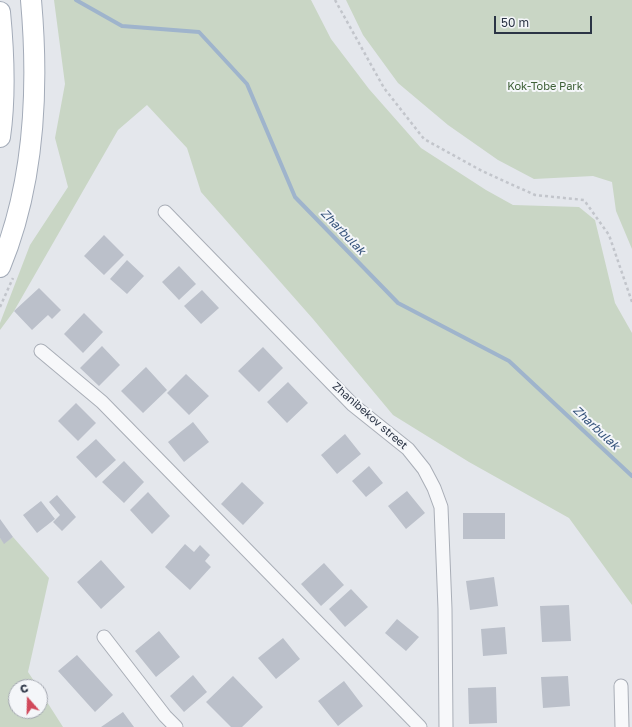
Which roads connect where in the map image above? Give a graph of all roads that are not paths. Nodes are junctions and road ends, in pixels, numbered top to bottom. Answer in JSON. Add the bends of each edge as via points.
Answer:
{"nodes":[{"id":1,"x":31,"y":0,"type":"edge"},
{"id":2,"x":0,"y":12,"type":"edge"},
{"id":3,"x":0,"y":134,"type":"edge"},
{"id":4,"x":165,"y":212,"type":"dead end"},
{"id":5,"x":0,"y":267,"type":"edge"},
{"id":6,"x":41,"y":351,"type":"dead end"},
{"id":7,"x":104,"y":637,"type":"dead end"},
{"id":8,"x":621,"y":686,"type":"dead end"},
{"id":9,"x":176,"y":727,"type":"edge"},
{"id":10,"x":420,"y":727,"type":"edge"},
{"id":11,"x":446,"y":727,"type":"edge"},
{"id":12,"x":622,"y":727,"type":"edge"}],
"edges":[{"from":1,"to":5,"type":"main road","via":[[35,47],[32,135],[16,219]]},
{"from":2,"to":3,"type":"main road","via":[[3,48]]},
{"from":4,"to":11,"type":"street","name":"Zhanibekov street","via":[[353,405],[408,449],[424,469],[441,507]]},
{"from":6,"to":10,"type":"street","via":[[102,402]]},
{"from":7,"to":9,"type":"street"},
{"from":8,"to":12,"type":"street"}]}
